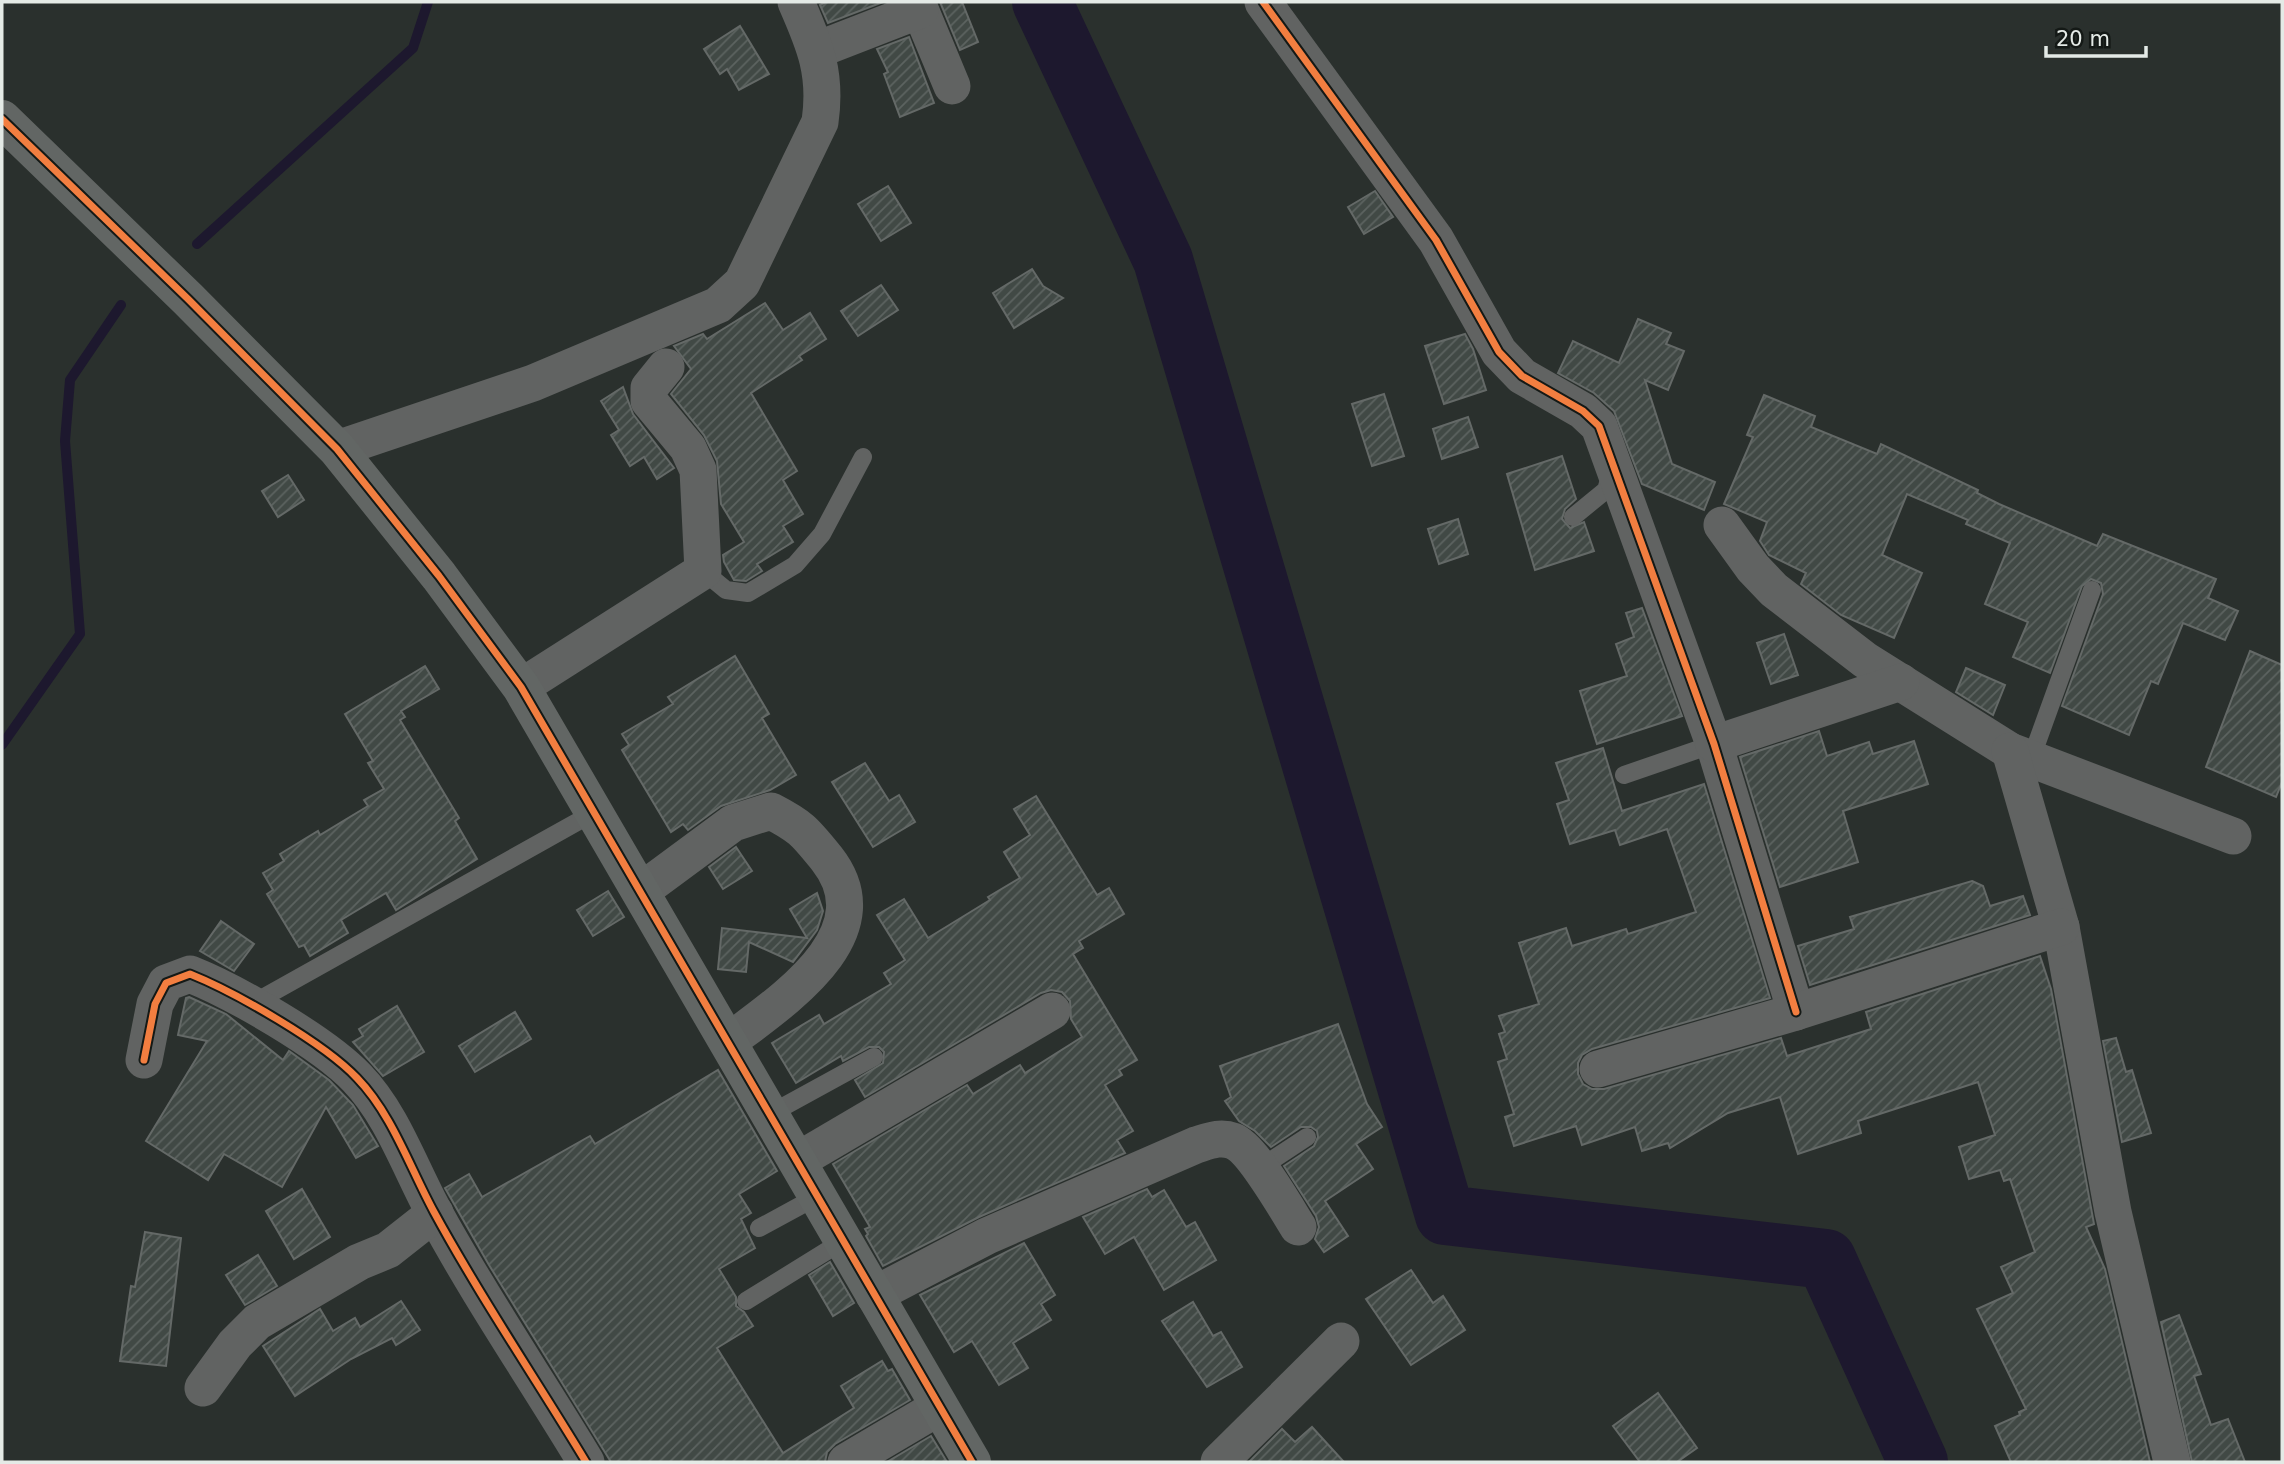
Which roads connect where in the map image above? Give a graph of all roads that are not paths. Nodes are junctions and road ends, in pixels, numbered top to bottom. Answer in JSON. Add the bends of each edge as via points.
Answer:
{"nodes":[{"id":1,"x":796,"y":2,"type":"edge"},
{"id":2,"x":1263,"y":2,"type":"edge"},
{"id":3,"x":919,"y":6,"type":"edge"},
{"id":4,"x":817,"y":50,"type":"junction"},
{"id":5,"x":952,"y":86,"type":"dead end"},
{"id":6,"x":2,"y":119,"type":"edge"},
{"id":7,"x":666,"y":367,"type":"dead end"},
{"id":8,"x":337,"y":449,"type":"junction"},
{"id":9,"x":863,"y":457,"type":"dead end"},
{"id":10,"x":1611,"y":462,"type":"junction"},
{"id":11,"x":1573,"y":517,"type":"dead end"},
{"id":12,"x":1722,"y":525,"type":"dead end"},
{"id":13,"x":703,"y":571,"type":"junction"},
{"id":14,"x":2092,"y":590,"type":"dead end"},
{"id":15,"x":1901,"y":682,"type":"junction"},
{"id":16,"x":521,"y":687,"type":"junction"},
{"id":17,"x":1714,"y":744,"type":"junction"},
{"id":18,"x":2020,"y":755,"type":"junction"},
{"id":19,"x":1624,"y":775,"type":"dead end"},
{"id":20,"x":595,"y":812,"type":"junction"},
{"id":21,"x":2233,"y":836,"type":"dead end"},
{"id":22,"x":641,"y":891,"type":"junction"},
{"id":23,"x":2061,"y":927,"type":"junction"},
{"id":24,"x":250,"y":1005,"type":"junction"},
{"id":25,"x":1052,"y":1011,"type":"dead end"},
{"id":26,"x":1796,"y":1012,"type":"junction"},
{"id":27,"x":728,"y":1042,"type":"junction"},
{"id":28,"x":874,"y":1056,"type":"dead end"},
{"id":29,"x":144,"y":1060,"type":"dead end"},
{"id":30,"x":1598,"y":1069,"type":"dead end"},
{"id":31,"x":770,"y":1114,"type":"junction"},
{"id":32,"x":1307,"y":1137,"type":"dead end"},
{"id":33,"x":797,"y":1161,"type":"junction"},
{"id":34,"x":1260,"y":1168,"type":"junction"},
{"id":35,"x":818,"y":1196,"type":"junction"},
{"id":36,"x":435,"y":1213,"type":"junction"},
{"id":37,"x":1298,"y":1227,"type":"dead end"},
{"id":38,"x":759,"y":1228,"type":"dead end"},
{"id":39,"x":843,"y":1241,"type":"junction"},
{"id":40,"x":874,"y":1296,"type":"junction"},
{"id":41,"x":746,"y":1301,"type":"dead end"},
{"id":42,"x":1341,"y":1341,"type":"dead end"},
{"id":43,"x":203,"y":1388,"type":"dead end"},
{"id":44,"x":939,"y":1406,"type":"junction"},
{"id":45,"x":586,"y":1462,"type":"edge"},
{"id":46,"x":846,"y":1462,"type":"edge"},
{"id":47,"x":972,"y":1462,"type":"edge"},
{"id":48,"x":1219,"y":1462,"type":"edge"},
{"id":49,"x":2172,"y":1462,"type":"edge"}],
"edges":[{"from":1,"to":4,"type":"street"},
{"from":2,"to":10,"type":"street","via":[[1437,240],[1499,352],[1522,376],[1583,411],[1599,426]]},
{"from":3,"to":4,"type":"street"},
{"from":3,"to":5,"type":"street"},
{"from":4,"to":8,"type":"street","via":[[824,93],[820,122],[742,283],[718,305],[533,383]]},
{"from":6,"to":8,"type":"street"},
{"from":7,"to":13,"type":"street","via":[[649,388],[649,401],[688,448],[698,470]]},
{"from":8,"to":16,"type":"street"},
{"from":9,"to":13,"type":"lane","via":[[822,534],[795,565],[748,593],[726,590]]},
{"from":10,"to":11,"type":"lane","via":[[1606,490]]},
{"from":10,"to":17,"type":"street"},
{"from":12,"to":15,"type":"street","via":[[1774,590]]},
{"from":13,"to":16,"type":"street"},
{"from":14,"to":18,"type":"lane"},
{"from":15,"to":17,"type":"street"},
{"from":15,"to":18,"type":"street"},
{"from":16,"to":20,"type":"street"},
{"from":17,"to":19,"type":"lane"},
{"from":17,"to":26,"type":"street"},
{"from":18,"to":21,"type":"street"},
{"from":18,"to":23,"type":"street"},
{"from":20,"to":22,"type":"street"},
{"from":20,"to":24,"type":"lane"},
{"from":22,"to":27,"type":"street"},
{"from":22,"to":27,"type":"street","via":[[733,823],[771,811],[801,826],[842,878],[846,916],[825,959],[776,1006]]},
{"from":23,"to":26,"type":"street"},
{"from":23,"to":49,"type":"street","via":[[2113,1212]]},
{"from":24,"to":29,"type":"street","via":[[190,974],[166,983],[155,1004]]},
{"from":24,"to":36,"type":"street","via":[[326,1052],[357,1078],[383,1114]]},
{"from":25,"to":33,"type":"street"},
{"from":26,"to":30,"type":"street"},
{"from":27,"to":31,"type":"street"},
{"from":28,"to":31,"type":"lane"},
{"from":31,"to":33,"type":"street"},
{"from":32,"to":34,"type":"lane"},
{"from":33,"to":35,"type":"street"},
{"from":34,"to":37,"type":"street"},
{"from":34,"to":40,"type":"street","via":[[1236,1141],[1219,1138],[1196,1145],[987,1236]]},
{"from":35,"to":38,"type":"lane"},
{"from":35,"to":39,"type":"street"},
{"from":36,"to":43,"type":"street","via":[[388,1250],[257,1322]]},
{"from":36,"to":45,"type":"street"},
{"from":39,"to":40,"type":"street"},
{"from":39,"to":41,"type":"lane"},
{"from":40,"to":44,"type":"street"},
{"from":42,"to":48,"type":"street"},
{"from":44,"to":46,"type":"street"},
{"from":44,"to":47,"type":"street"}]}
